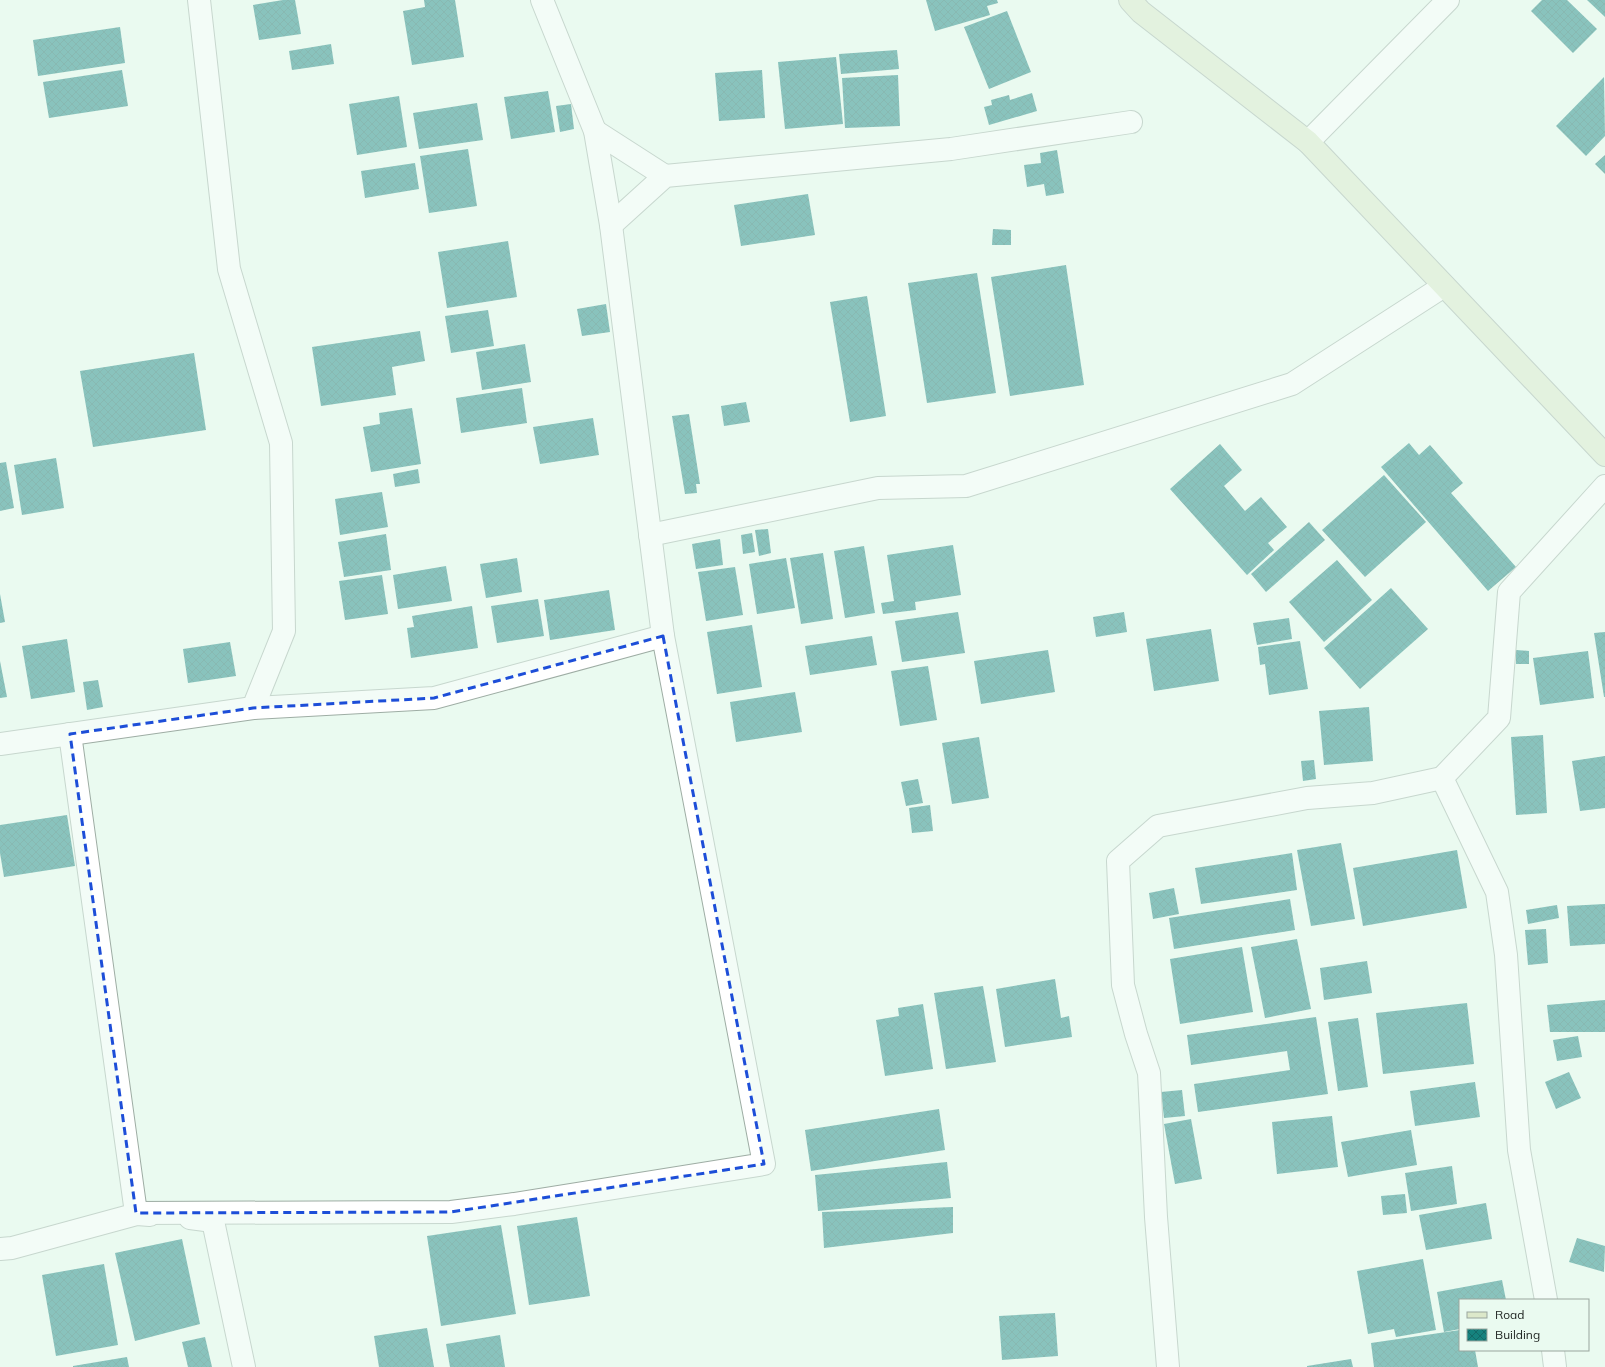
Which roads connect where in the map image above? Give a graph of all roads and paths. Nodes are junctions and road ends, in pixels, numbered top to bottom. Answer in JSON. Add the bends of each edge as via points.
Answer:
{"nodes":[{"id":1,"x":200,"y":0,"type":"edge"},
{"id":2,"x":542,"y":0,"type":"edge"},
{"id":3,"x":1130,"y":0,"type":"edge"},
{"id":4,"x":1448,"y":0,"type":"edge"},
{"id":5,"x":1131,"y":122,"type":"dead end"},
{"id":6,"x":595,"y":131,"type":"junction"},
{"id":7,"x":1308,"y":142,"type":"junction"},
{"id":8,"x":665,"y":176,"type":"junction"},
{"id":9,"x":611,"y":225,"type":"junction"},
{"id":10,"x":1444,"y":286,"type":"junction"},
{"id":11,"x":1605,"y":454,"type":"edge"},
{"id":12,"x":1605,"y":486,"type":"edge"},
{"id":13,"x":650,"y":535,"type":"junction"},
{"id":14,"x":663,"y":636,"type":"junction"},
{"id":15,"x":253,"y":708,"type":"junction"},
{"id":16,"x":70,"y":734,"type":"junction"},
{"id":17,"x":0,"y":744,"type":"edge"},
{"id":18,"x":1442,"y":778,"type":"junction"},
{"id":19,"x":0,"y":1249,"type":"edge"},
{"id":20,"x":1546,"y":1299,"type":"edge"},
{"id":21,"x":1553,"y":1351,"type":"edge"},
{"id":22,"x":244,"y":1367,"type":"edge"},
{"id":23,"x":1168,"y":1367,"type":"edge"},
{"id":24,"x":1555,"y":1367,"type":"edge"}],
"edges":[{"from":1,"to":15,"type":"street","via":[[228,269],[281,443],[284,631]]},
{"from":2,"to":6,"type":"street"},
{"from":3,"to":7,"type":"street","via":[[1141,12]]},
{"from":4,"to":7,"type":"street"},
{"from":5,"to":8,"type":"street","via":[[951,149]]},
{"from":6,"to":8,"type":"street"},
{"from":6,"to":9,"type":"street"},
{"from":7,"to":10,"type":"street"},
{"from":8,"to":9,"type":"street"},
{"from":9,"to":13,"type":"street"},
{"from":10,"to":11,"type":"street"},
{"from":10,"to":13,"type":"street","via":[[1292,384],[966,486],[878,488]]},
{"from":12,"to":18,"type":"street","via":[[1509,592],[1499,718]]},
{"from":13,"to":14,"type":"street"},
{"from":14,"to":15,"type":"street","via":[[434,698]]},
{"from":14,"to":16,"type":"street","via":[[764,1164],[451,1212],[136,1212]]},
{"from":15,"to":16,"type":"street"},
{"from":16,"to":17,"type":"street"},
{"from":18,"to":20,"type":"street","via":[[1497,892],[1506,955],[1519,1150]]},
{"from":18,"to":23,"type":"street","via":[[1373,793],[1307,798],[1158,826],[1118,861],[1123,985],[1149,1072],[1156,1217]]},
{"from":19,"to":22,"type":"street","via":[[12,1248],[137,1214],[213,1221]]},
{"from":21,"to":24,"type":"street"}]}
